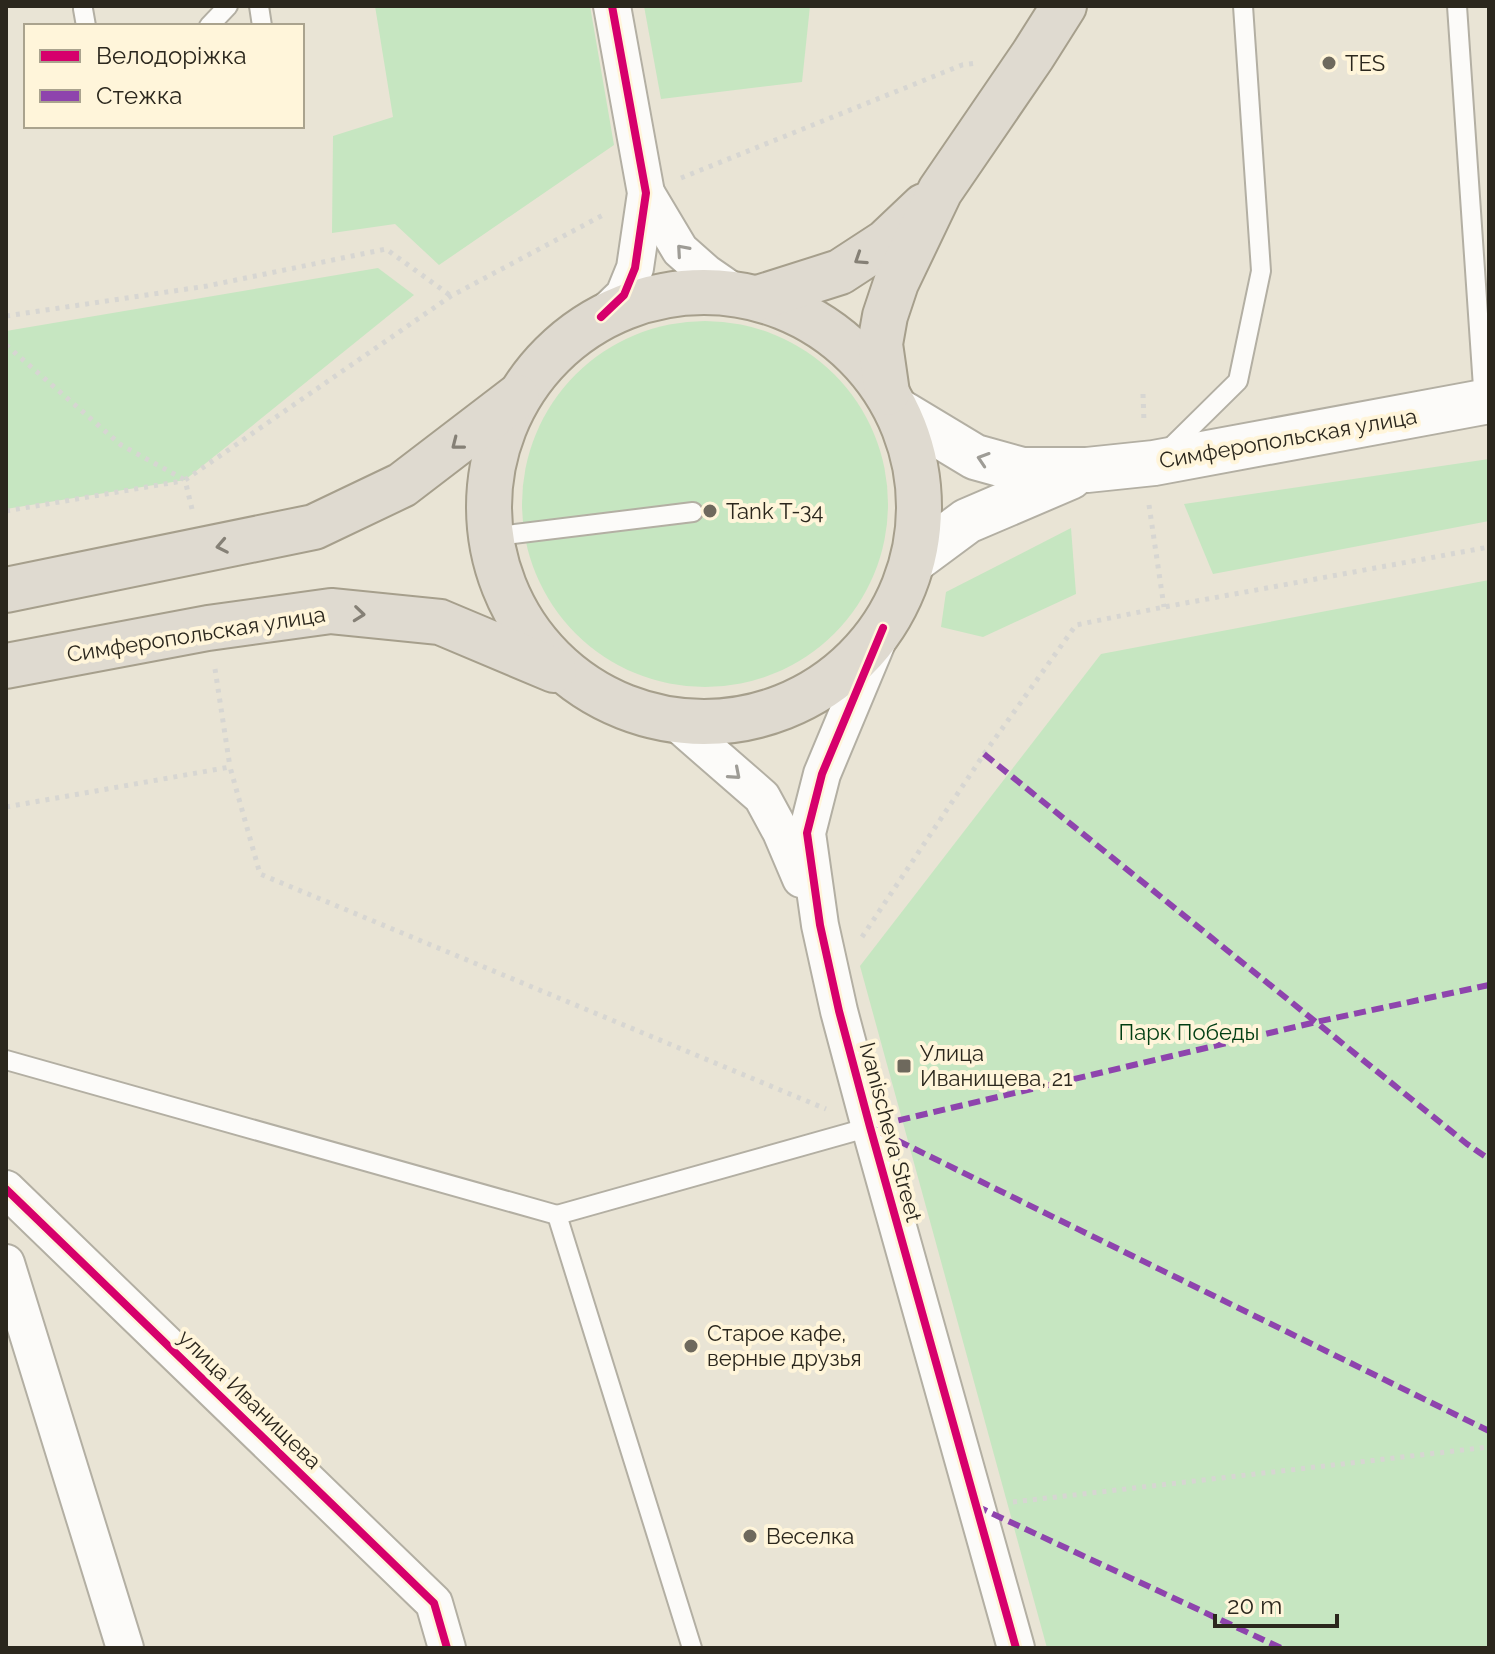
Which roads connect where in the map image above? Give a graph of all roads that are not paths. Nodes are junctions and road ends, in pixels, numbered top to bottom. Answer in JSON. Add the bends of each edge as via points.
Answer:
{"nodes":[{"id":1,"x":228,"y":6,"type":"edge"},
{"id":2,"x":612,"y":6,"type":"edge"},
{"id":3,"x":1064,"y":6,"type":"edge"},
{"id":4,"x":1243,"y":6,"type":"edge"},
{"id":5,"x":1457,"y":6,"type":"edge"},
{"id":6,"x":211,"y":24,"type":"edge"},
{"id":7,"x":940,"y":191,"type":"junction"},
{"id":8,"x":646,"y":193,"type":"junction"},
{"id":9,"x":746,"y":295,"type":"junction"},
{"id":10,"x":601,"y":317,"type":"junction"},
{"id":11,"x":518,"y":396,"type":"junction"},
{"id":12,"x":892,"y":402,"type":"junction"},
{"id":13,"x":1486,"y":402,"type":"edge"},
{"id":14,"x":1154,"y":463,"type":"junction"},
{"id":15,"x":1087,"y":470,"type":"junction"},
{"id":16,"x":693,"y":512,"type":"dead end"},
{"id":17,"x":490,"y":537,"type":"junction"},
{"id":18,"x":913,"y":561,"type":"junction"},
{"id":19,"x":6,"y":590,"type":"edge"},
{"id":20,"x":883,"y":628,"type":"junction"},
{"id":21,"x":6,"y":666,"type":"edge"},
{"id":22,"x":568,"y":675,"type":"junction"},
{"id":23,"x":676,"y":722,"type":"junction"},
{"id":24,"x":820,"y":925,"type":"junction"},
{"id":25,"x":6,"y":1060,"type":"edge"},
{"id":26,"x":870,"y":1127,"type":"junction"},
{"id":27,"x":6,"y":1189,"type":"edge"},
{"id":28,"x":557,"y":1215,"type":"junction"},
{"id":29,"x":6,"y":1263,"type":"edge"},
{"id":30,"x":125,"y":1648,"type":"edge"},
{"id":31,"x":447,"y":1648,"type":"edge"},
{"id":32,"x":692,"y":1648,"type":"edge"},
{"id":33,"x":1016,"y":1648,"type":"edge"}],
"edges":[{"from":1,"to":6,"type":"lane"},
{"from":2,"to":8,"type":"street"},
{"from":3,"to":7,"type":"highway"},
{"from":4,"to":14,"type":"lane","via":[[1261,271],[1238,381]]},
{"from":5,"to":13,"type":"lane"},
{"from":7,"to":9,"type":"highway","one_way":true,"via":[[886,242],[840,272]]},
{"from":7,"to":12,"type":"highway","via":[[885,316],[880,344]]},
{"from":9,"to":8,"type":"street","one_way":true,"via":[[706,273],[680,250]]},
{"from":8,"to":10,"type":"street","via":[[635,268],[624,295]]},
{"from":9,"to":10,"type":"highway","via":[[689,291],[643,299]]},
{"from":9,"to":12,"type":"highway","via":[[796,312],[831,333],[862,360]]},
{"from":10,"to":11,"type":"highway","via":[[555,351]]},
{"from":11,"to":17,"type":"highway","via":[[498,440],[489,488]]},
{"from":11,"to":19,"type":"highway","one_way":true,"via":[[402,485],[314,527]]},
{"from":15,"to":12,"type":"main road","name":"Симферопольская улица","one_way":true,"via":[[1022,470],[975,457]]},
{"from":12,"to":18,"type":"highway","via":[[914,459],[919,510]]},
{"from":13,"to":14,"type":"main road","name":"Симферопольская улица"},
{"from":14,"to":15,"type":"main road","name":"Симферопольская улица"},
{"from":15,"to":18,"type":"main road","name":"Симферопольская улица","via":[[967,521]]},
{"from":16,"to":17,"type":"lane"},
{"from":17,"to":22,"type":"highway","via":[[504,590],[530,637]]},
{"from":18,"to":20,"type":"highway"},
{"from":20,"to":23,"type":"highway","via":[[844,672],[793,704],[736,721]]},
{"from":20,"to":24,"type":"street","name":"Ivanischeva Street","via":[[822,774],[807,833]]},
{"from":21,"to":22,"type":"highway","name":"Симферопольская улица","one_way":true,"via":[[331,611],[440,622]]},
{"from":22,"to":23,"type":"highway","via":[[601,698]]},
{"from":23,"to":24,"type":"street","name":"Ivanischeva Street","one_way":true,"via":[[762,797]]},
{"from":24,"to":26,"type":"street","name":"Ivanischeva Street"},
{"from":25,"to":28,"type":"lane"},
{"from":26,"to":28,"type":"lane"},
{"from":26,"to":33,"type":"street","name":"Ivanischeva Street"},
{"from":27,"to":31,"type":"street","name":"улица Иванищева","via":[[434,1603]]},
{"from":28,"to":32,"type":"lane"},
{"from":29,"to":30,"type":"street"}]}
